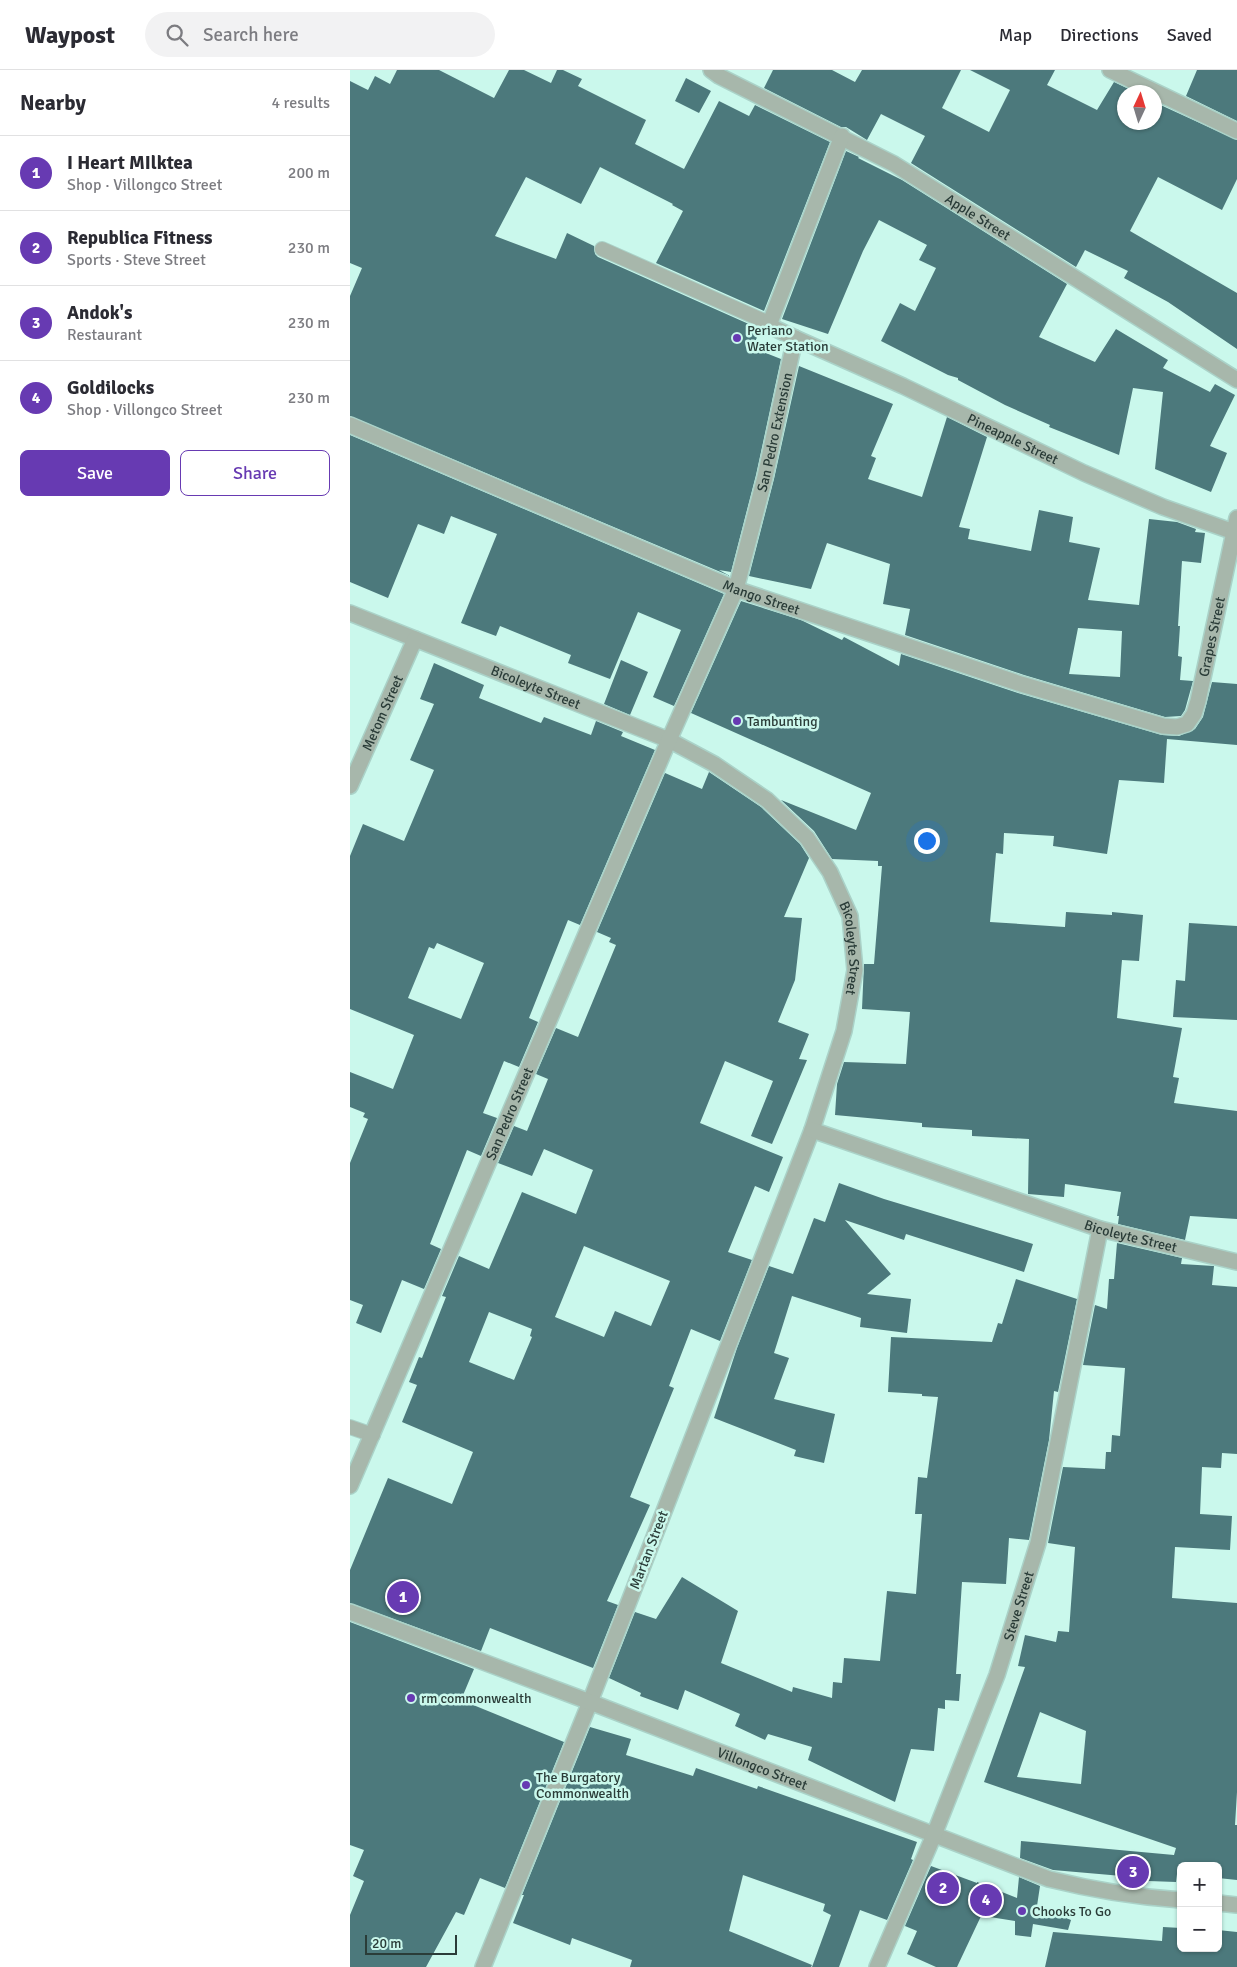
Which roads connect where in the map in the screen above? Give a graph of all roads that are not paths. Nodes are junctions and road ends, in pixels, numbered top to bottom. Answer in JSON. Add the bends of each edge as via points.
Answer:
{"nodes":[{"id":1,"x":711,"y":70,"type":"edge"},
{"id":2,"x":1118,"y":72,"type":"edge"},
{"id":3,"x":1237,"y":131,"type":"edge"},
{"id":4,"x":842,"y":136,"type":"junction"},
{"id":5,"x":602,"y":248,"type":"dead end"},
{"id":6,"x":771,"y":324,"type":"junction"},
{"id":7,"x":795,"y":338,"type":"junction"},
{"id":8,"x":1237,"y":380,"type":"edge"},
{"id":9,"x":350,"y":425,"type":"edge"},
{"id":10,"x":1236,"y":525,"type":"edge"},
{"id":11,"x":736,"y":589,"type":"junction"},
{"id":12,"x":350,"y":612,"type":"edge"},
{"id":13,"x":414,"y":639,"type":"junction"},
{"id":14,"x":1187,"y":724,"type":"joint"},
{"id":15,"x":669,"y":740,"type":"junction"},
{"id":16,"x":350,"y":786,"type":"edge"},
{"id":17,"x":812,"y":1130,"type":"junction"},
{"id":18,"x":1100,"y":1229,"type":"junction"},
{"id":19,"x":1237,"y":1262,"type":"edge"},
{"id":20,"x":350,"y":1426,"type":"edge"},
{"id":21,"x":373,"y":1435,"type":"junction"},
{"id":22,"x":350,"y":1486,"type":"edge"},
{"id":23,"x":350,"y":1612,"type":"edge"},
{"id":24,"x":590,"y":1702,"type":"junction"},
{"id":25,"x":934,"y":1836,"type":"junction"},
{"id":26,"x":1177,"y":1900,"type":"edge"},
{"id":27,"x":1222,"y":1903,"type":"edge"},
{"id":28,"x":1237,"y":1905,"type":"edge"},
{"id":29,"x":483,"y":1967,"type":"edge"},
{"id":30,"x":877,"y":1967,"type":"edge"}],
"edges":[{"from":1,"to":4,"type":"street","name":"Apple Street"},
{"from":2,"to":3,"type":"street"},
{"from":4,"to":6,"type":"street"},
{"from":4,"to":8,"type":"street","name":"Apple Street","via":[[943,193]]},
{"from":5,"to":6,"type":"lane"},
{"from":6,"to":7,"type":"street"},
{"from":7,"to":10,"type":"street","name":"Pineapple Street","via":[[1163,507]]},
{"from":7,"to":11,"type":"street","name":"San Pedro Extension","via":[[765,477]]},
{"from":9,"to":11,"type":"street","name":"Mango Street"},
{"from":10,"to":14,"type":"street","name":"Grapes Street","via":[[1198,701]]},
{"from":11,"to":14,"type":"street","name":"Mango Street","via":[[1021,684],[1163,726]]},
{"from":11,"to":15,"type":"street","name":"San Pedro Extension"},
{"from":12,"to":13,"type":"street","name":"Bicoleyte Street"},
{"from":13,"to":15,"type":"street","name":"Bicoleyte Street"},
{"from":13,"to":16,"type":"street","name":"Metom Street"},
{"from":15,"to":17,"type":"street","name":"Bicoleyte Street","via":[[714,764],[767,800],[807,838],[830,872],[850,916],[855,970],[844,1031]]},
{"from":15,"to":21,"type":"street","name":"San Pedro Street"},
{"from":17,"to":18,"type":"street","name":"Bicoleyte Street"},
{"from":17,"to":24,"type":"street","name":"Martan Street"},
{"from":18,"to":19,"type":"street","name":"Bicoleyte Street"},
{"from":18,"to":25,"type":"street","name":"Steve Street","via":[[1038,1543],[997,1675]]},
{"from":20,"to":21,"type":"lane"},
{"from":21,"to":22,"type":"street","name":"San Pedro Street"},
{"from":23,"to":24,"type":"street","name":"Villongco Street"},
{"from":24,"to":25,"type":"street","name":"Villongco Street"},
{"from":24,"to":29,"type":"street","name":"Martan Street"},
{"from":25,"to":26,"type":"street","name":"Villongco Street","via":[[1049,1879],[1095,1891]]},
{"from":25,"to":30,"type":"street","name":"Steve Street"},
{"from":27,"to":28,"type":"street"}]}
